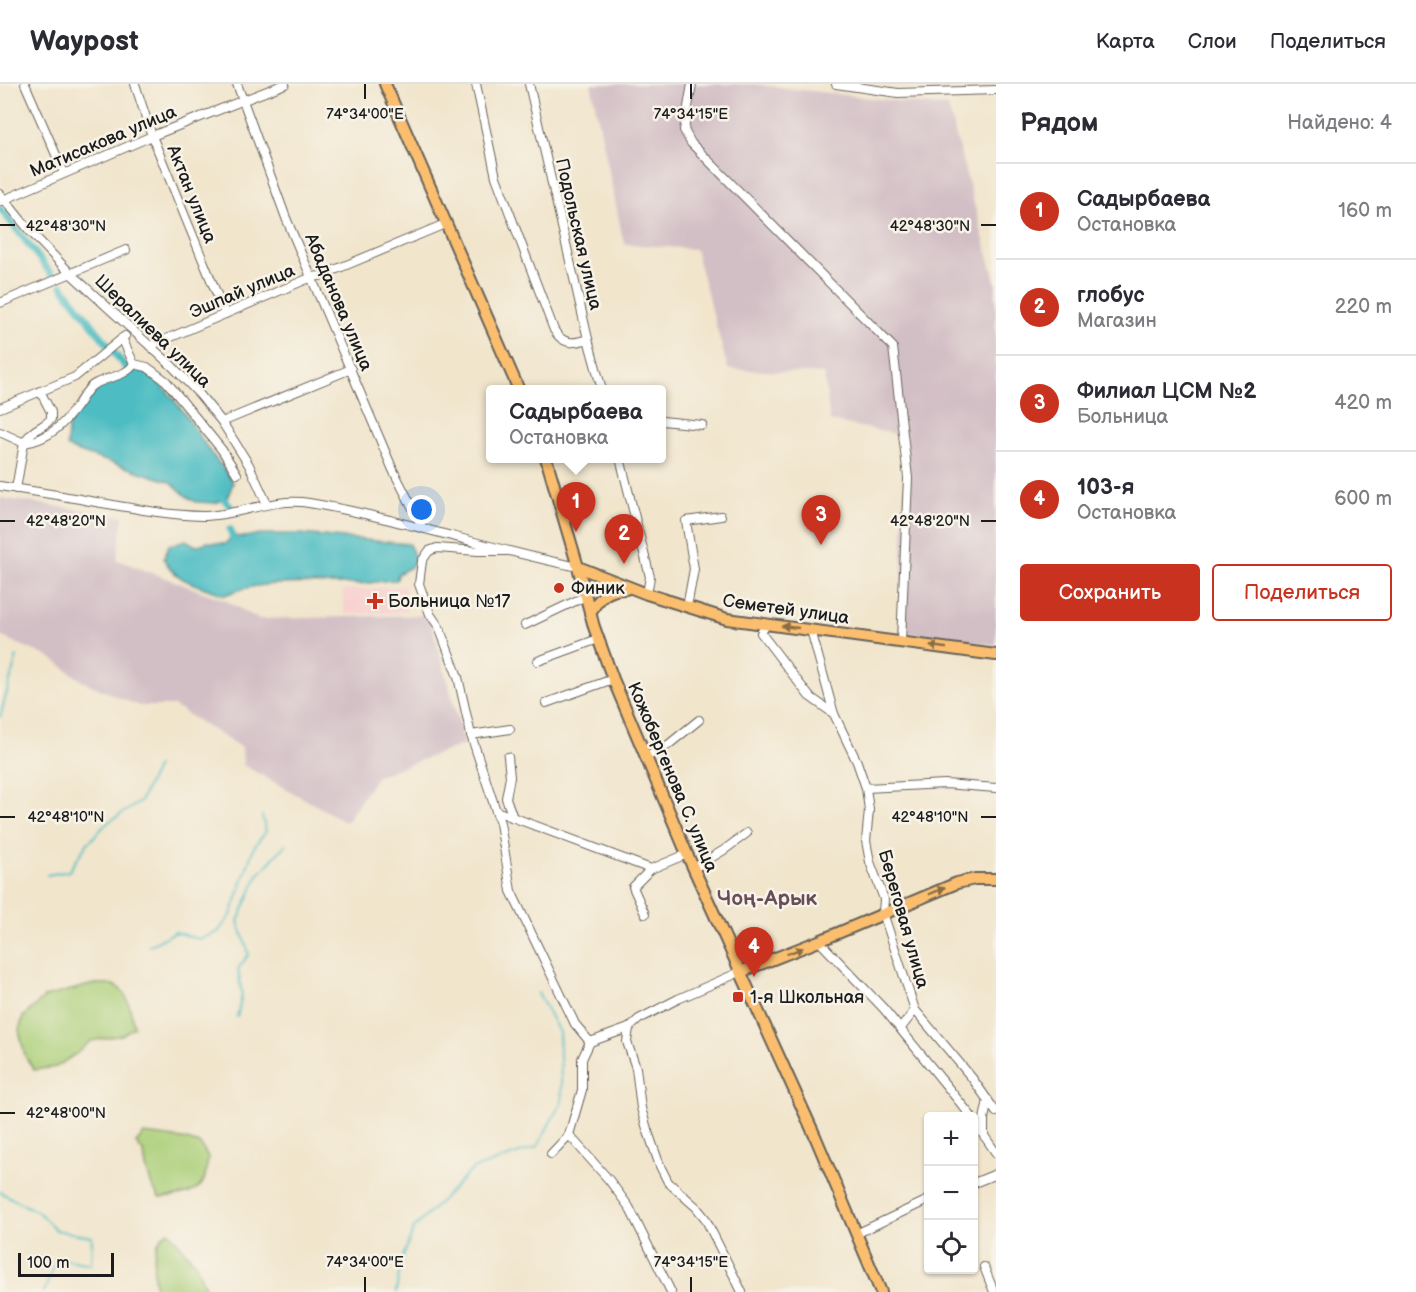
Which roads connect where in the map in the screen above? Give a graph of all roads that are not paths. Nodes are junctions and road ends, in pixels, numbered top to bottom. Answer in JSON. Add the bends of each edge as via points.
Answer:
{"nodes":[{"id":1,"x":26,"y":84,"type":"edge"},
{"id":2,"x":135,"y":84,"type":"edge"},
{"id":3,"x":237,"y":84,"type":"edge"},
{"id":4,"x":285,"y":84,"type":"edge"},
{"id":5,"x":386,"y":84,"type":"edge"},
{"id":6,"x":477,"y":84,"type":"edge"},
{"id":7,"x":529,"y":84,"type":"edge"},
{"id":8,"x":692,"y":84,"type":"edge"},
{"id":9,"x":836,"y":84,"type":"edge"},
{"id":10,"x":904,"y":84,"type":"edge"},
{"id":11,"x":996,"y":90,"type":"edge"},
{"id":12,"x":898,"y":93,"type":"junction"},
{"id":13,"x":243,"y":100,"type":"junction"},
{"id":14,"x":152,"y":136,"type":"junction"},
{"id":15,"x":64,"y":173,"type":"junction"},
{"id":16,"x":1,"y":198,"type":"edge"},
{"id":17,"x":445,"y":224,"type":"junction"},
{"id":18,"x":126,"y":250,"type":"dead end"},
{"id":19,"x":70,"y":273,"type":"junction"},
{"id":20,"x":312,"y":277,"type":"junction"},
{"id":21,"x":0,"y":303,"type":"edge"},
{"id":22,"x":225,"y":314,"type":"junction"},
{"id":23,"x":132,"y":331,"type":"junction"},
{"id":24,"x":122,"y":338,"type":"junction"},
{"id":25,"x":588,"y":339,"type":"junction"},
{"id":26,"x":150,"y":346,"type":"junction"},
{"id":27,"x":134,"y":364,"type":"junction"},
{"id":28,"x":351,"y":369,"type":"junction"},
{"id":29,"x":517,"y":385,"type":"edge"},
{"id":30,"x":601,"y":385,"type":"edge"},
{"id":31,"x":40,"y":391,"type":"junction"},
{"id":32,"x":0,"y":408,"type":"edge"},
{"id":33,"x":666,"y":421,"type":"edge"},
{"id":34,"x":222,"y":422,"type":"junction"},
{"id":35,"x":702,"y":425,"type":"dead end"},
{"id":36,"x":0,"y":432,"type":"edge"},
{"id":37,"x":24,"y":443,"type":"junction"},
{"id":38,"x":547,"y":463,"type":"edge"},
{"id":39,"x":621,"y":463,"type":"edge"},
{"id":40,"x":237,"y":474,"type":"dead end"},
{"id":41,"x":0,"y":486,"type":"edge"},
{"id":42,"x":16,"y":489,"type":"junction"},
{"id":43,"x":267,"y":504,"type":"junction"},
{"id":44,"x":721,"y":516,"type":"dead end"},
{"id":45,"x":423,"y":528,"type":"junction"},
{"id":46,"x":506,"y":551,"type":"junction"},
{"id":47,"x":578,"y":567,"type":"junction"},
{"id":48,"x":633,"y":588,"type":"junction"},
{"id":49,"x":647,"y":594,"type":"junction"},
{"id":50,"x":586,"y":596,"type":"junction"},
{"id":51,"x":687,"y":607,"type":"junction"},
{"id":52,"x":590,"y":613,"type":"junction"},
{"id":53,"x":525,"y":625,"type":"dead end"},
{"id":54,"x":766,"y":625,"type":"junction"},
{"id":55,"x":811,"y":630,"type":"junction"},
{"id":56,"x":598,"y":639,"type":"junction"},
{"id":57,"x":901,"y":642,"type":"junction"},
{"id":58,"x":996,"y":655,"type":"edge"},
{"id":59,"x":538,"y":662,"type":"dead end"},
{"id":60,"x":613,"y":679,"type":"junction"},
{"id":61,"x":546,"y":703,"type":"dead end"},
{"id":62,"x":834,"y":714,"type":"junction"},
{"id":63,"x":699,"y":720,"type":"dead end"},
{"id":64,"x":510,"y":729,"type":"dead end"},
{"id":65,"x":471,"y":735,"type":"junction"},
{"id":66,"x":508,"y":757,"type":"dead end"},
{"id":67,"x":645,"y":758,"type":"junction"},
{"id":68,"x":866,"y":788,"type":"junction"},
{"id":69,"x":996,"y":788,"type":"edge"},
{"id":70,"x":495,"y":811,"type":"junction"},
{"id":71,"x":513,"y":818,"type":"junction"},
{"id":72,"x":747,"y":833,"type":"dead end"},
{"id":73,"x":687,"y":855,"type":"junction"},
{"id":74,"x":694,"y":868,"type":"junction"},
{"id":75,"x":651,"y":869,"type":"junction"},
{"id":76,"x":996,"y":879,"type":"edge"},
{"id":77,"x":883,"y":913,"type":"junction"},
{"id":78,"x":645,"y":914,"type":"dead end"},
{"id":79,"x":819,"y":942,"type":"junction"},
{"id":80,"x":740,"y":972,"type":"junction"},
{"id":81,"x":915,"y":1010,"type":"junction"},
{"id":82,"x":629,"y":1028,"type":"junction"},
{"id":83,"x":901,"y":1028,"type":"junction"},
{"id":84,"x":590,"y":1042,"type":"junction"},
{"id":85,"x":988,"y":1100,"type":"junction"},
{"id":86,"x":968,"y":1112,"type":"edge"},
{"id":87,"x":996,"y":1112,"type":"edge"},
{"id":88,"x":978,"y":1126,"type":"edge"},
{"id":89,"x":569,"y":1135,"type":"junction"},
{"id":90,"x":984,"y":1136,"type":"junction"},
{"id":91,"x":996,"y":1153,"type":"edge"},
{"id":92,"x":551,"y":1154,"type":"dead end"},
{"id":93,"x":996,"y":1174,"type":"edge"},
{"id":94,"x":978,"y":1181,"type":"edge"},
{"id":95,"x":924,"y":1202,"type":"edge"},
{"id":96,"x":856,"y":1234,"type":"junction"},
{"id":97,"x":984,"y":1267,"type":"dead end"},
{"id":98,"x":671,"y":1292,"type":"edge"},
{"id":99,"x":742,"y":1292,"type":"edge"},
{"id":100,"x":881,"y":1292,"type":"edge"},
{"id":101,"x":994,"y":1292,"type":"edge"}],
"edges":[{"from":1,"to":15,"type":"street"},
{"from":2,"to":14,"type":"street","name":"Актан улица"},
{"from":3,"to":13,"type":"street","name":"Абаданова улица"},
{"from":4,"to":13,"type":"street","name":"Матисакова улица"},
{"from":5,"to":17,"type":"main road"},
{"from":6,"to":25,"type":"street","via":[[496,177],[554,330],[564,342]]},
{"from":7,"to":25,"type":"street","name":"Подольская улица"},
{"from":8,"to":57,"type":"street","via":[[684,130],[691,143],[893,347],[908,478]]},
{"from":9,"to":12,"type":"street"},
{"from":10,"to":12,"type":"street"},
{"from":11,"to":12,"type":"street"},
{"from":13,"to":14,"type":"street","name":"Матисакова улица"},
{"from":13,"to":20,"type":"street","name":"Абаданова улица"},
{"from":14,"to":15,"type":"street","name":"Матисакова улица"},
{"from":14,"to":22,"type":"street","name":"Актан улица"},
{"from":15,"to":16,"type":"street","name":"Матисакова улица"},
{"from":16,"to":19,"type":"street","name":"Шералиева улица"},
{"from":17,"to":20,"type":"street","name":"Эшпай улица"},
{"from":17,"to":29,"type":"main road"},
{"from":18,"to":19,"type":"street"},
{"from":19,"to":21,"type":"street"},
{"from":19,"to":23,"type":"street","name":"Шералиева улица"},
{"from":20,"to":22,"type":"street","name":"Эшпай улица"},
{"from":20,"to":28,"type":"street","name":"Абаданова улица"},
{"from":22,"to":26,"type":"street","name":"Эшпай улица"},
{"from":23,"to":24,"type":"street"},
{"from":23,"to":26,"type":"street","name":"Шералиева улица"},
{"from":24,"to":27,"type":"street"},
{"from":24,"to":31,"type":"street","via":[[75,377]]},
{"from":25,"to":30,"type":"street","name":"Подольская улица"},
{"from":26,"to":34,"type":"street","name":"Шералиева улица","via":[[193,387]]},
{"from":27,"to":37,"type":"street","via":[[127,371],[90,386],[74,411],[52,433]]},
{"from":27,"to":40,"type":"street","via":[[166,381]]},
{"from":28,"to":34,"type":"street"},
{"from":28,"to":45,"type":"street","name":"Абаданова улица","via":[[393,470]]},
{"from":31,"to":32,"type":"street"},
{"from":31,"to":37,"type":"street","via":[[51,419],[36,428]]},
{"from":33,"to":35,"type":"street"},
{"from":34,"to":43,"type":"street","name":"Шералиева улица"},
{"from":36,"to":37,"type":"street"},
{"from":37,"to":42,"type":"street"},
{"from":38,"to":47,"type":"main road","name":"Кожобергенова С. улица"},
{"from":39,"to":49,"type":"street","via":[[650,577]]},
{"from":41,"to":42,"type":"street"},
{"from":42,"to":43,"type":"street","via":[[162,514],[230,514]]},
{"from":43,"to":45,"type":"street","via":[[309,503]]},
{"from":44,"to":51,"type":"street","via":[[686,521],[694,569]]},
{"from":45,"to":46,"type":"street"},
{"from":46,"to":47,"type":"street"},
{"from":46,"to":65,"type":"street","via":[[437,548],[425,555],[420,567],[422,595],[458,676]]},
{"from":47,"to":48,"type":"main road","name":"Семетей улица"},
{"from":47,"to":50,"type":"main road","name":"Кожобергенова С. улица"},
{"from":48,"to":49,"type":"main road","name":"Семетей улица"},
{"from":48,"to":52,"type":"main road","via":[[605,593]]},
{"from":49,"to":51,"type":"main road","name":"Семетей улица"},
{"from":50,"to":52,"type":"main road","name":"Кожобергенова С. улица"},
{"from":50,"to":53,"type":"street"},
{"from":51,"to":54,"type":"main road","name":"Семетей улица"},
{"from":52,"to":56,"type":"main road","name":"Кожобергенова С. улица"},
{"from":55,"to":54,"type":"main road","name":"Семетей улица","one_way":true},
{"from":54,"to":62,"type":"street","via":[[761,633],[770,648],[809,696]]},
{"from":55,"to":57,"type":"main road","name":"Семетей улица"},
{"from":55,"to":62,"type":"street","name":"Береговая улица"},
{"from":56,"to":59,"type":"street"},
{"from":56,"to":60,"type":"main road","name":"Кожобергенова С. улица"},
{"from":58,"to":57,"type":"main road","name":"Семетей улица","one_way":true},
{"from":60,"to":61,"type":"street"},
{"from":60,"to":67,"type":"main road","name":"Кожобергенова С. улица"},
{"from":62,"to":68,"type":"street","name":"Береговая улица"},
{"from":63,"to":67,"type":"street"},
{"from":64,"to":65,"type":"street"},
{"from":65,"to":70,"type":"street"},
{"from":66,"to":71,"type":"street","via":[[506,798]]},
{"from":67,"to":73,"type":"main road","name":"Кожобергенова С. улица"},
{"from":68,"to":69,"type":"street","via":[[945,784]]},
{"from":68,"to":77,"type":"street","name":"Береговая улица","via":[[866,841],[884,899]]},
{"from":70,"to":71,"type":"street"},
{"from":70,"to":84,"type":"street","via":[[511,891],[575,1024]]},
{"from":71,"to":75,"type":"street"},
{"from":72,"to":74,"type":"street"},
{"from":73,"to":74,"type":"main road","name":"Кожобергенова С. улица"},
{"from":73,"to":75,"type":"street"},
{"from":74,"to":80,"type":"main road","name":"Кожобергенова С. улица"},
{"from":75,"to":78,"type":"street","via":[[633,886]]},
{"from":77,"to":76,"type":"main road","one_way":true,"via":[[957,883]]},
{"from":77,"to":79,"type":"main road"},
{"from":77,"to":81,"type":"street","name":"Береговая улица"},
{"from":80,"to":79,"type":"main road","one_way":true},
{"from":79,"to":83,"type":"street"},
{"from":80,"to":82,"type":"street","via":[[678,999]]},
{"from":80,"to":96,"type":"main road","name":"Кожобергенова С. улица"},
{"from":81,"to":83,"type":"street","name":"Береговая улица"},
{"from":81,"to":85,"type":"street","name":"Береговая улица"},
{"from":82,"to":84,"type":"street"},
{"from":82,"to":99,"type":"street","via":[[627,1042],[636,1068],[641,1108],[660,1166],[668,1182],[705,1218]]},
{"from":83,"to":86,"type":"street"},
{"from":84,"to":89,"type":"street","via":[[582,1059],[582,1090]]},
{"from":85,"to":87,"type":"street","name":"Береговая улица"},
{"from":85,"to":90,"type":"street"},
{"from":88,"to":90,"type":"street"},
{"from":89,"to":92,"type":"street"},
{"from":89,"to":98,"type":"street","via":[[629,1207]]},
{"from":90,"to":91,"type":"street"},
{"from":93,"to":94,"type":"street"},
{"from":95,"to":96,"type":"street"},
{"from":96,"to":100,"type":"main road","name":"Кожобергенова С. улица"},
{"from":97,"to":101,"type":"street"}]}
